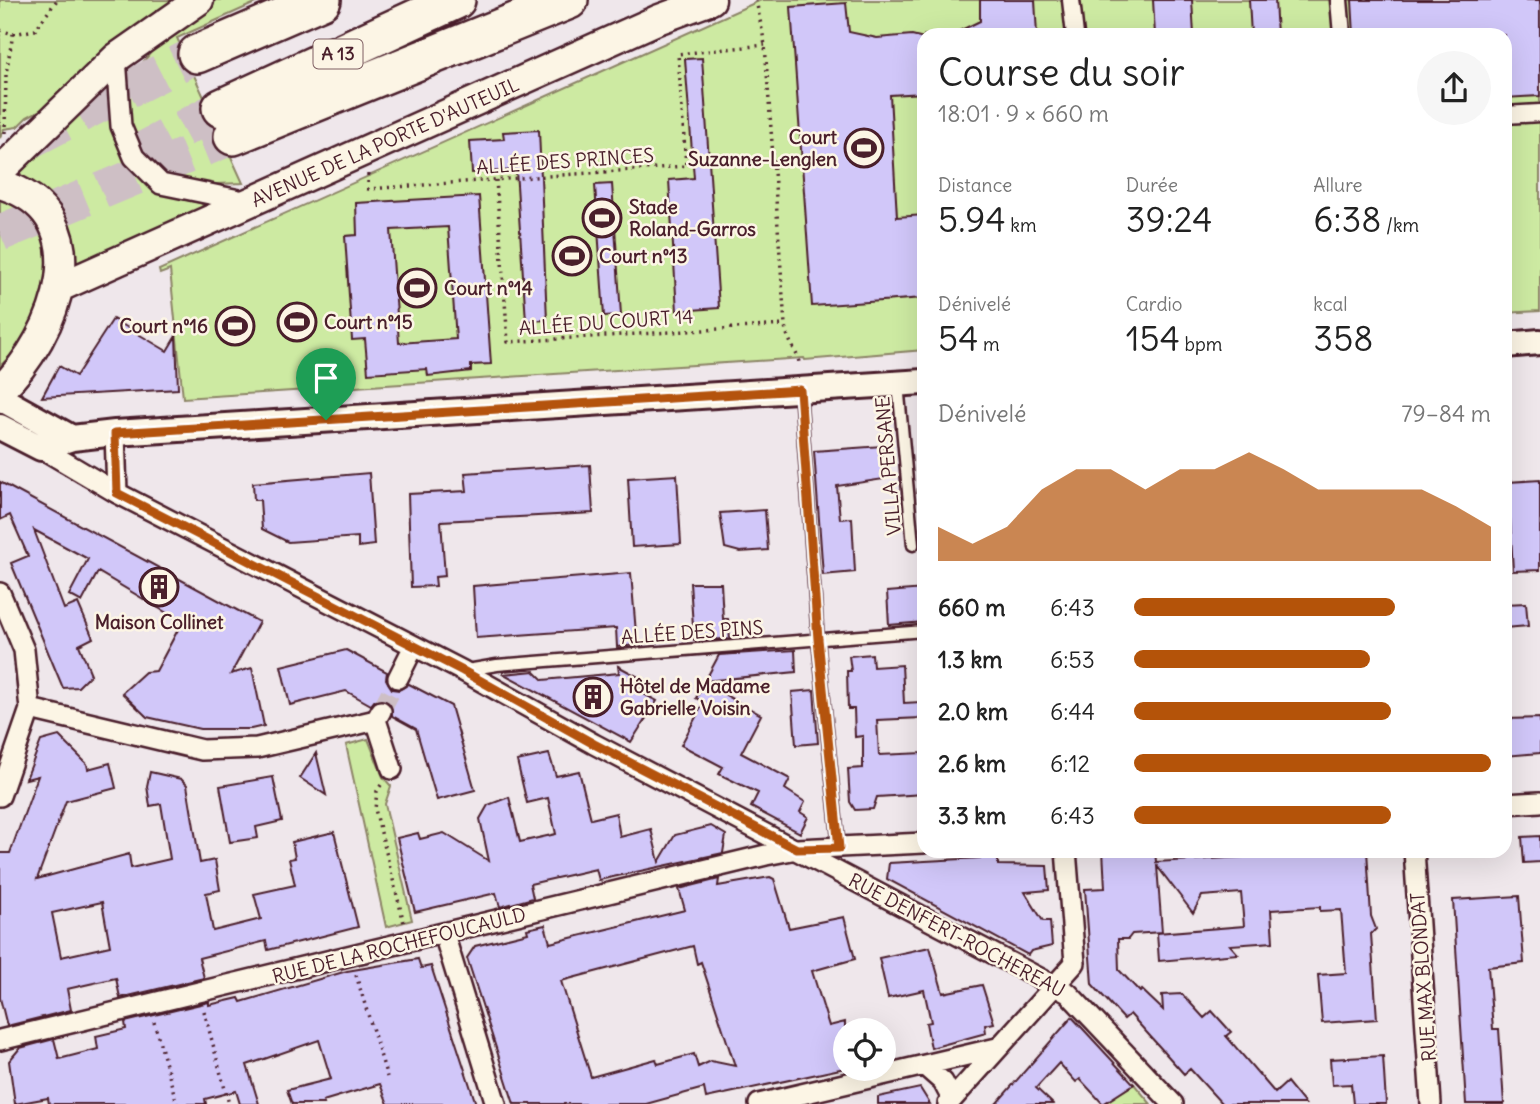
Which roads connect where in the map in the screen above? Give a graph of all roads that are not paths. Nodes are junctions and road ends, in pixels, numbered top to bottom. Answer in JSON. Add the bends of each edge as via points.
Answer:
{"nodes":[{"id":1,"x":322,"y":0,"type":"edge"},
{"id":2,"x":456,"y":0,"type":"edge"},
{"id":3,"x":569,"y":0,"type":"edge"},
{"id":4,"x":711,"y":0,"type":"edge"},
{"id":5,"x":1071,"y":0,"type":"edge"},
{"id":6,"x":1339,"y":0,"type":"edge"},
{"id":7,"x":199,"y":3,"type":"edge"},
{"id":8,"x":1074,"y":28,"type":"edge"},
{"id":9,"x":1341,"y":28,"type":"edge"},
{"id":10,"x":198,"y":54,"type":"tunnel mouth"},
{"id":11,"x":116,"y":58,"type":"junction"},
{"id":12,"x":1540,"y":113,"type":"edge"},
{"id":13,"x":1512,"y":115,"type":"edge"},
{"id":14,"x":0,"y":171,"type":"edge"},
{"id":15,"x":0,"y":184,"type":"edge"},
{"id":16,"x":249,"y":202,"type":"junction"},
{"id":17,"x":60,"y":288,"type":"junction"},
{"id":18,"x":1540,"y":342,"type":"edge"},
{"id":19,"x":1512,"y":344,"type":"edge"},
{"id":20,"x":917,"y":383,"type":"edge"},
{"id":21,"x":898,"y":384,"type":"junction"},
{"id":22,"x":0,"y":390,"type":"edge"},
{"id":23,"x":800,"y":390,"type":"junction"},
{"id":24,"x":0,"y":398,"type":"edge"},
{"id":25,"x":0,"y":426,"type":"edge"},
{"id":26,"x":115,"y":433,"type":"junction"},
{"id":27,"x":72,"y":439,"type":"junction"},
{"id":28,"x":41,"y":447,"type":"junction"},
{"id":29,"x":117,"y":493,"type":"junction"},
{"id":30,"x":913,"y":545,"type":"dead end"},
{"id":31,"x":0,"y":593,"type":"edge"},
{"id":32,"x":917,"y":632,"type":"edge"},
{"id":33,"x":818,"y":639,"type":"junction"},
{"id":34,"x":414,"y":646,"type":"junction"},
{"id":35,"x":463,"y":671,"type":"junction"},
{"id":36,"x":398,"y":678,"type":"tunnel mouth"},
{"id":37,"x":30,"y":709,"type":"junction"},
{"id":38,"x":392,"y":769,"type":"road end"},
{"id":39,"x":0,"y":796,"type":"edge"},
{"id":40,"x":1540,"y":802,"type":"edge"},
{"id":41,"x":1512,"y":804,"type":"edge"},
{"id":42,"x":917,"y":842,"type":"edge"},
{"id":43,"x":839,"y":848,"type":"junction"},
{"id":44,"x":797,"y":849,"type":"junction"},
{"id":45,"x":1067,"y":858,"type":"edge"},
{"id":46,"x":1415,"y":858,"type":"edge"},
{"id":47,"x":444,"y":934,"type":"junction"},
{"id":48,"x":1054,"y":985,"type":"junction"},
{"id":49,"x":0,"y":1040,"type":"edge"},
{"id":50,"x":997,"y":1048,"type":"junction"},
{"id":51,"x":926,"y":1066,"type":"junction"},
{"id":52,"x":950,"y":1102,"type":"edge"},
{"id":53,"x":496,"y":1104,"type":"edge"},
{"id":54,"x":760,"y":1104,"type":"edge"},
{"id":55,"x":1173,"y":1104,"type":"edge"},
{"id":56,"x":1432,"y":1104,"type":"edge"}],
"edges":[{"from":1,"to":10,"type":"highway"},
{"from":2,"to":3,"type":"highway","number":"A 13","via":[[227,122]]},
{"from":4,"to":16,"type":"main road","name":"AVENUE DE LA PORTE D'AUTEUIL"},
{"from":5,"to":8,"type":"street"},
{"from":6,"to":9,"type":"street"},
{"from":7,"to":11,"type":"main road"},
{"from":11,"to":14,"type":"main road"},
{"from":11,"to":16,"type":"street","via":[[121,126],[134,158],[161,184]]},
{"from":12,"to":13,"type":"street"},
{"from":15,"to":17,"type":"main road","via":[[31,198],[51,219],[61,247]]},
{"from":16,"to":17,"type":"main road","name":"AVENUE DE LA PORTE D'AUTEUIL"},
{"from":17,"to":22,"type":"main road","via":[[29,358]]},
{"from":18,"to":19,"type":"street"},
{"from":20,"to":21,"type":"street"},
{"from":21,"to":23,"type":"street"},
{"from":21,"to":30,"type":"lane","name":"VILLA PERSANE"},
{"from":23,"to":26,"type":"street"},
{"from":23,"to":33,"type":"lane"},
{"from":24,"to":27,"type":"street"},
{"from":25,"to":28,"type":"street","name":"RUE DENFERT-ROCHEREAU"},
{"from":26,"to":27,"type":"street"},
{"from":26,"to":29,"type":"street"},
{"from":27,"to":28,"type":"street"},
{"from":28,"to":29,"type":"street","name":"RUE DENFERT-ROCHEREAU"},
{"from":29,"to":34,"type":"street","name":"RUE DENFERT-ROCHEREAU"},
{"from":31,"to":37,"type":"street","via":[[24,650]]},
{"from":32,"to":33,"type":"lane","name":"ALLÉE DES PINS"},
{"from":33,"to":35,"type":"lane","name":"ALLÉE DES PINS","via":[[497,664]]},
{"from":33,"to":43,"type":"lane"},
{"from":34,"to":35,"type":"street","name":"RUE DENFERT-ROCHEREAU"},
{"from":34,"to":36,"type":"street"},
{"from":35,"to":44,"type":"street","name":"RUE DENFERT-ROCHEREAU"},
{"from":37,"to":38,"type":"street","via":[[202,750],[257,748],[379,715]]},
{"from":37,"to":39,"type":"street"},
{"from":40,"to":41,"type":"street"},
{"from":42,"to":43,"type":"street","name":"RUE DE LA ROCHEFOUCAULD"},
{"from":43,"to":44,"type":"street","name":"RUE DE LA ROCHEFOUCAULD"},
{"from":44,"to":47,"type":"street","name":"RUE DE LA ROCHEFOUCAULD"},
{"from":44,"to":48,"type":"street","name":"RUE DENFERT-ROCHEREAU"},
{"from":45,"to":48,"type":"street","via":[[1075,963]]},
{"from":46,"to":56,"type":"street","name":"RUE MAX BLONDAT"},
{"from":47,"to":49,"type":"street","name":"RUE DE LA ROCHEFOUCAULD"},
{"from":47,"to":53,"type":"street"},
{"from":48,"to":50,"type":"street"},
{"from":48,"to":55,"type":"street","name":"RUE DENFERT-ROCHEREAU","via":[[1088,1011]]},
{"from":50,"to":51,"type":"street"},
{"from":50,"to":52,"type":"street"},
{"from":51,"to":52,"type":"street","via":[[943,1082]]},
{"from":51,"to":54,"type":"street"}]}
